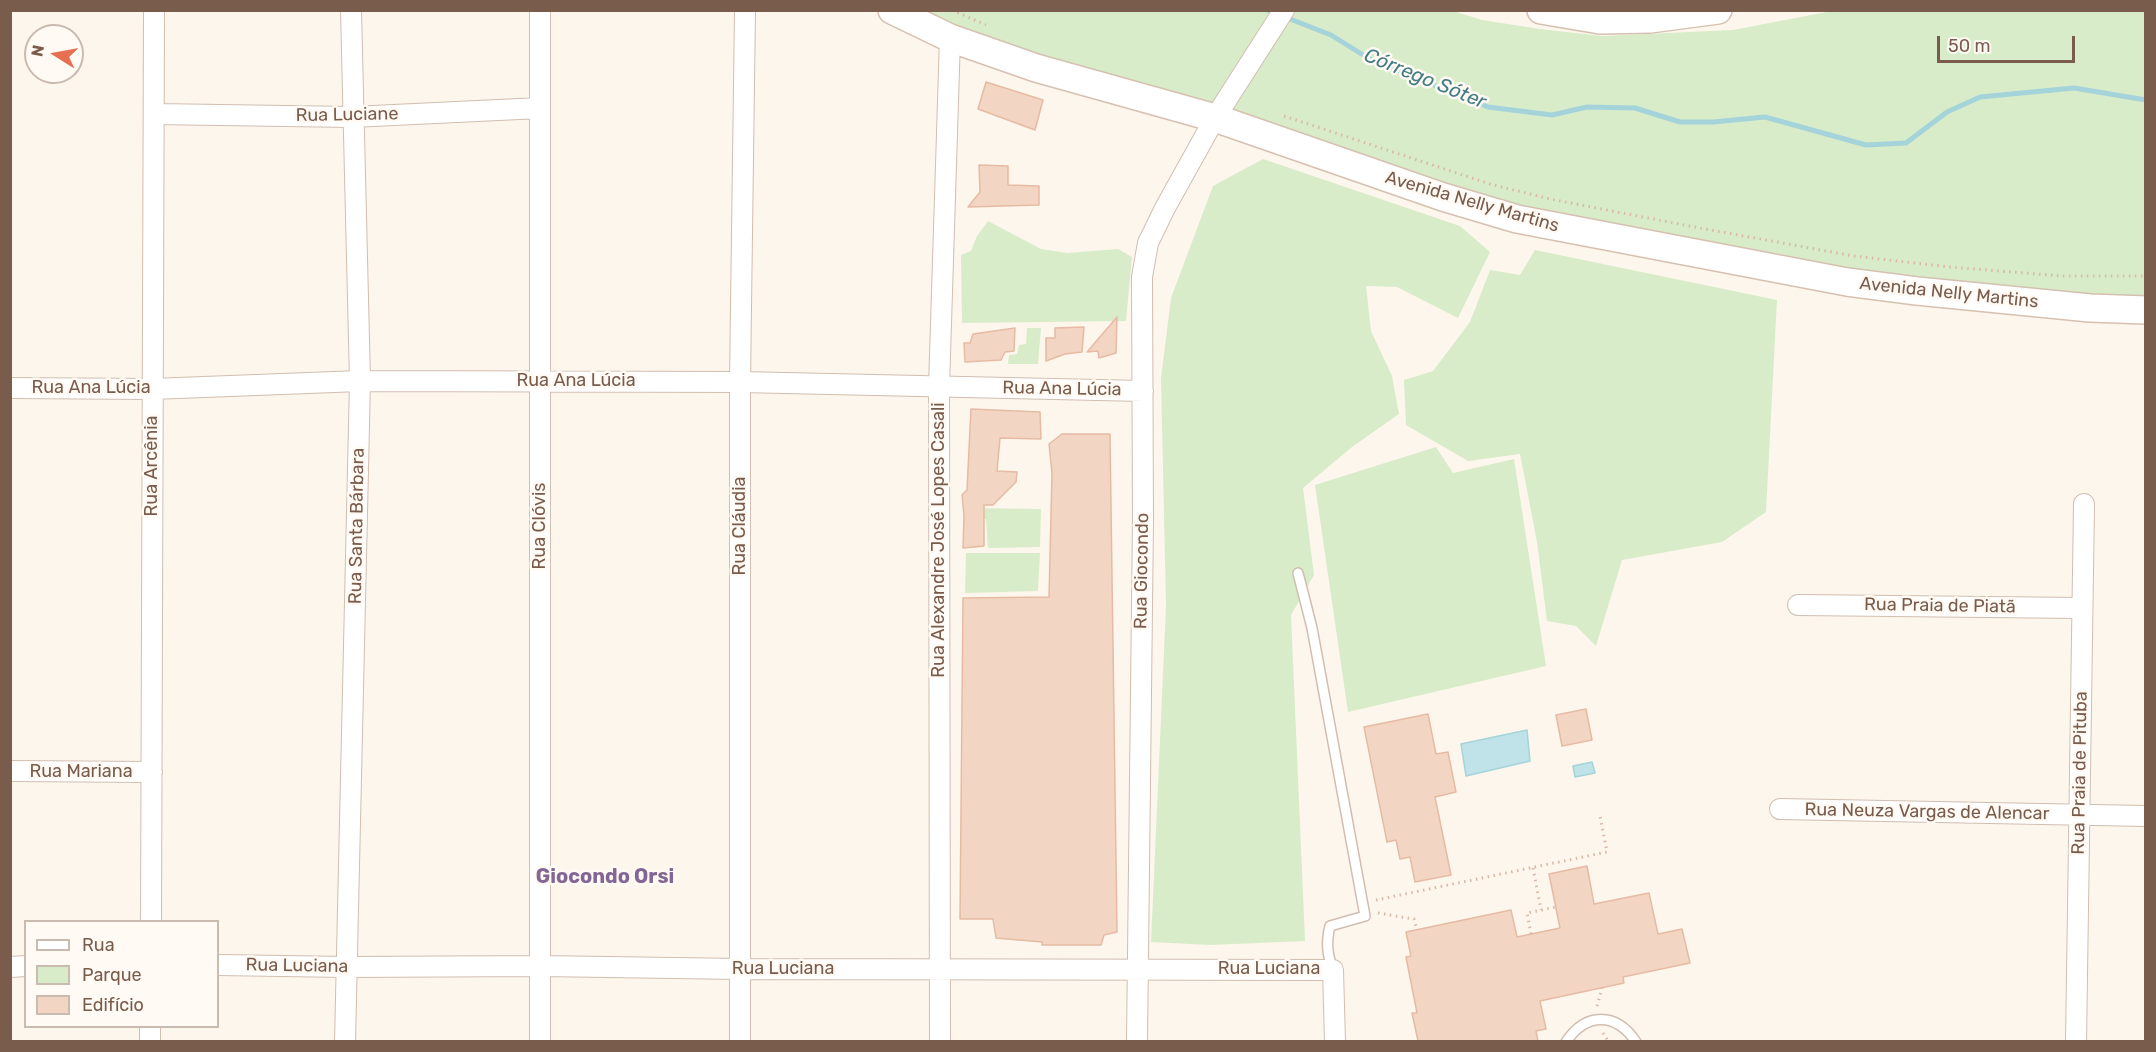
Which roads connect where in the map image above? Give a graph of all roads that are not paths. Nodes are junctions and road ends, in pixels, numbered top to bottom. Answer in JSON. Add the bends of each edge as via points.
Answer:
{"nodes":[{"id":1,"x":154,"y":10,"type":"edge"},
{"id":2,"x":351,"y":10,"type":"edge"},
{"id":3,"x":540,"y":10,"type":"edge"},
{"id":4,"x":745,"y":10,"type":"edge"},
{"id":5,"x":892,"y":10,"type":"edge"},
{"id":6,"x":1284,"y":10,"type":"edge"},
{"id":7,"x":1541,"y":10,"type":"edge"},
{"id":8,"x":1706,"y":11,"type":"edge"},
{"id":9,"x":950,"y":38,"type":"junction"},
{"id":10,"x":540,"y":108,"type":"junction"},
{"id":11,"x":155,"y":114,"type":"junction"},
{"id":12,"x":352,"y":117,"type":"junction"},
{"id":13,"x":1215,"y":118,"type":"junction"},
{"id":14,"x":2145,"y":310,"type":"edge"},
{"id":15,"x":360,"y":381,"type":"junction"},
{"id":16,"x":539,"y":381,"type":"junction"},
{"id":17,"x":740,"y":382,"type":"junction"},
{"id":18,"x":939,"y":387,"type":"junction"},
{"id":19,"x":10,"y":388,"type":"edge"},
{"id":20,"x":152,"y":388,"type":"junction"},
{"id":21,"x":1143,"y":391,"type":"junction"},
{"id":22,"x":2084,"y":504,"type":"dead end"},
{"id":23,"x":1298,"y":573,"type":"dead end"},
{"id":24,"x":1798,"y":605,"type":"dead end"},
{"id":25,"x":2082,"y":608,"type":"junction"},
{"id":26,"x":10,"y":771,"type":"edge"},
{"id":27,"x":152,"y":772,"type":"junction"},
{"id":28,"x":1780,"y":809,"type":"dead end"},
{"id":29,"x":2079,"y":815,"type":"junction"},
{"id":30,"x":2145,"y":816,"type":"edge"},
{"id":31,"x":151,"y":920,"type":"edge"},
{"id":32,"x":219,"y":965,"type":"edge"},
{"id":33,"x":541,"y":966,"type":"junction"},
{"id":34,"x":346,"y":967,"type":"junction"},
{"id":35,"x":939,"y":968,"type":"junction"},
{"id":36,"x":740,"y":969,"type":"junction"},
{"id":37,"x":1136,"y":969,"type":"junction"},
{"id":38,"x":1333,"y":978,"type":"junction"},
{"id":39,"x":345,"y":1041,"type":"edge"},
{"id":40,"x":540,"y":1041,"type":"edge"},
{"id":41,"x":740,"y":1041,"type":"edge"},
{"id":42,"x":940,"y":1041,"type":"edge"},
{"id":43,"x":1137,"y":1041,"type":"edge"},
{"id":44,"x":1335,"y":1041,"type":"edge"},
{"id":45,"x":1566,"y":1041,"type":"edge"},
{"id":46,"x":1636,"y":1041,"type":"edge"},
{"id":47,"x":2076,"y":1041,"type":"edge"}],
"edges":[{"from":1,"to":11,"type":"street","name":"Rua Arcênia"},
{"from":2,"to":12,"type":"street","name":"Rua Santa Bárbara"},
{"from":3,"to":10,"type":"street","name":"Rua Clóvis"},
{"from":4,"to":17,"type":"street","name":"Rua Cláudia"},
{"from":5,"to":9,"type":"main road","name":"Avenida Nelly Martins"},
{"from":6,"to":13,"type":"street","name":"Rua Giocondo"},
{"from":7,"to":8,"type":"main road","via":[[1600,20],[1650,19]]},
{"from":9,"to":13,"type":"main road","name":"Avenida Nelly Martins","via":[[1036,68]]},
{"from":9,"to":18,"type":"street","name":"Rua Alexandre José Lopes Casali"},
{"from":10,"to":12,"type":"street","name":"Rua Luciane"},
{"from":10,"to":16,"type":"street","name":"Rua Clóvis"},
{"from":11,"to":12,"type":"street","name":"Rua Luciane"},
{"from":11,"to":20,"type":"street","name":"Rua Arcênia"},
{"from":12,"to":15,"type":"street","name":"Rua Santa Bárbara"},
{"from":13,"to":14,"type":"main road","name":"Avenida Nelly Martins","via":[[1517,219],[1847,282],[2090,309]]},
{"from":13,"to":21,"type":"street","name":"Rua Giocondo","via":[[1148,243],[1142,277]]},
{"from":15,"to":16,"type":"street","name":"Rua Ana Lúcia"},
{"from":15,"to":20,"type":"street","name":"Rua Ana Lúcia"},
{"from":15,"to":34,"type":"street","name":"Rua Santa Bárbara"},
{"from":16,"to":17,"type":"street","name":"Rua Ana Lúcia"},
{"from":16,"to":33,"type":"street","name":"Rua Clóvis"},
{"from":17,"to":18,"type":"street","name":"Rua Ana Lúcia"},
{"from":17,"to":36,"type":"street","name":"Rua Cláudia"},
{"from":18,"to":21,"type":"street","name":"Rua Ana Lúcia"},
{"from":18,"to":35,"type":"street","name":"Rua Alexandre José Lopes Casali"},
{"from":19,"to":20,"type":"street","name":"Rua Ana Lúcia"},
{"from":20,"to":27,"type":"street","name":"Rua Arcênia"},
{"from":21,"to":37,"type":"street","name":"Rua Giocondo"},
{"from":22,"to":25,"type":"street","name":"Rua Praia de Pituba"},
{"from":23,"to":38,"type":"lane","via":[[1312,628],[1365,916],[1330,926],[1326,942]]},
{"from":24,"to":25,"type":"street","name":"Rua Praia de Piatã"},
{"from":25,"to":29,"type":"street","name":"Rua Praia de Pituba"},
{"from":26,"to":27,"type":"street","name":"Rua Mariana"},
{"from":27,"to":31,"type":"street","name":"Rua Arcênia"},
{"from":28,"to":29,"type":"street","name":"Rua Neuza Vargas de Alencar"},
{"from":29,"to":30,"type":"street","name":"Rua Neuza Vargas de Alencar"},
{"from":29,"to":47,"type":"street","name":"Rua Praia de Pituba"},
{"from":32,"to":34,"type":"street","name":"Rua Luciana"},
{"from":33,"to":34,"type":"street","name":"Rua Luciana"},
{"from":33,"to":36,"type":"street","name":"Rua Luciana"},
{"from":33,"to":40,"type":"street","name":"Rua Clóvis"},
{"from":34,"to":39,"type":"street","name":"Rua Santa Bárbara"},
{"from":35,"to":36,"type":"street","name":"Rua Luciana"},
{"from":35,"to":37,"type":"street","name":"Rua Luciana"},
{"from":35,"to":42,"type":"street","name":"Rua Alexandre José Lopes Casali"},
{"from":36,"to":41,"type":"street","name":"Rua Cláudia"},
{"from":37,"to":38,"type":"street","name":"Rua Luciana"},
{"from":37,"to":43,"type":"street","name":"Rua Giocondo"},
{"from":38,"to":44,"type":"street"},
{"from":45,"to":46,"type":"lane","via":[[1586,1022],[1601,1019],[1628,1030]]}]}
